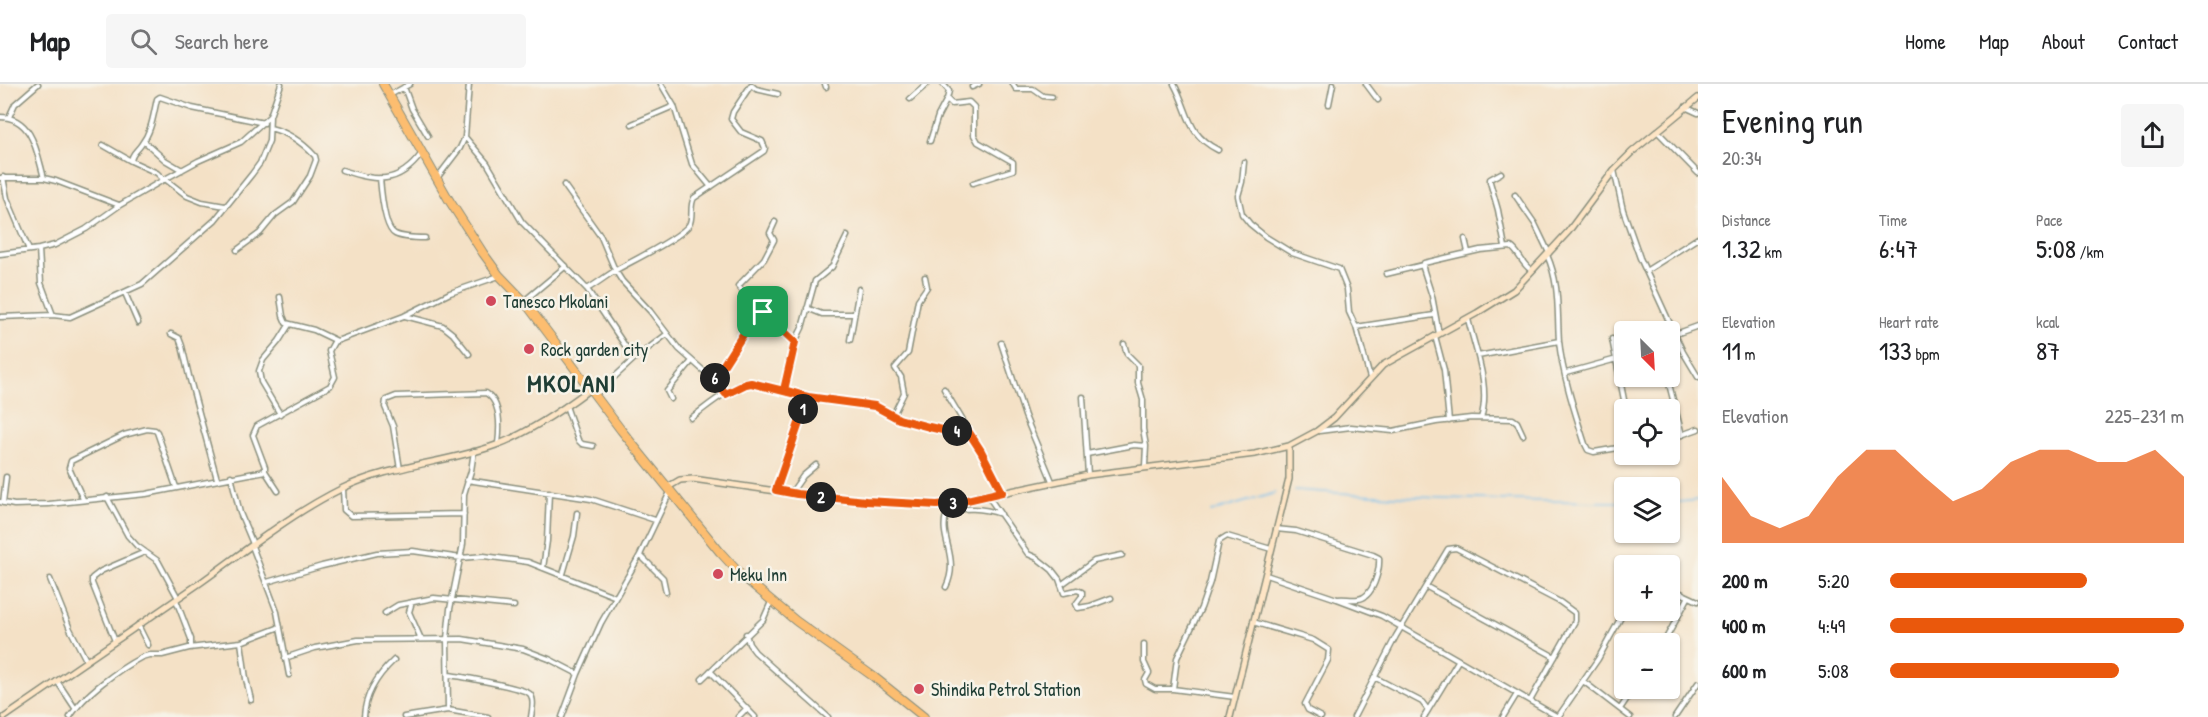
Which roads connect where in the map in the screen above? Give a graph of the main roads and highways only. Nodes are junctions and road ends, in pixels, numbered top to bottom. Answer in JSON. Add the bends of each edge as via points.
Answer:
{"nodes":[{"id":1,"x":383,"y":84,"type":"edge"},
{"id":2,"x":924,"y":717,"type":"edge"}],
"edges":[{"from":1,"to":2,"type":"highway","via":[[466,229],[720,552],[772,602]]}]}
